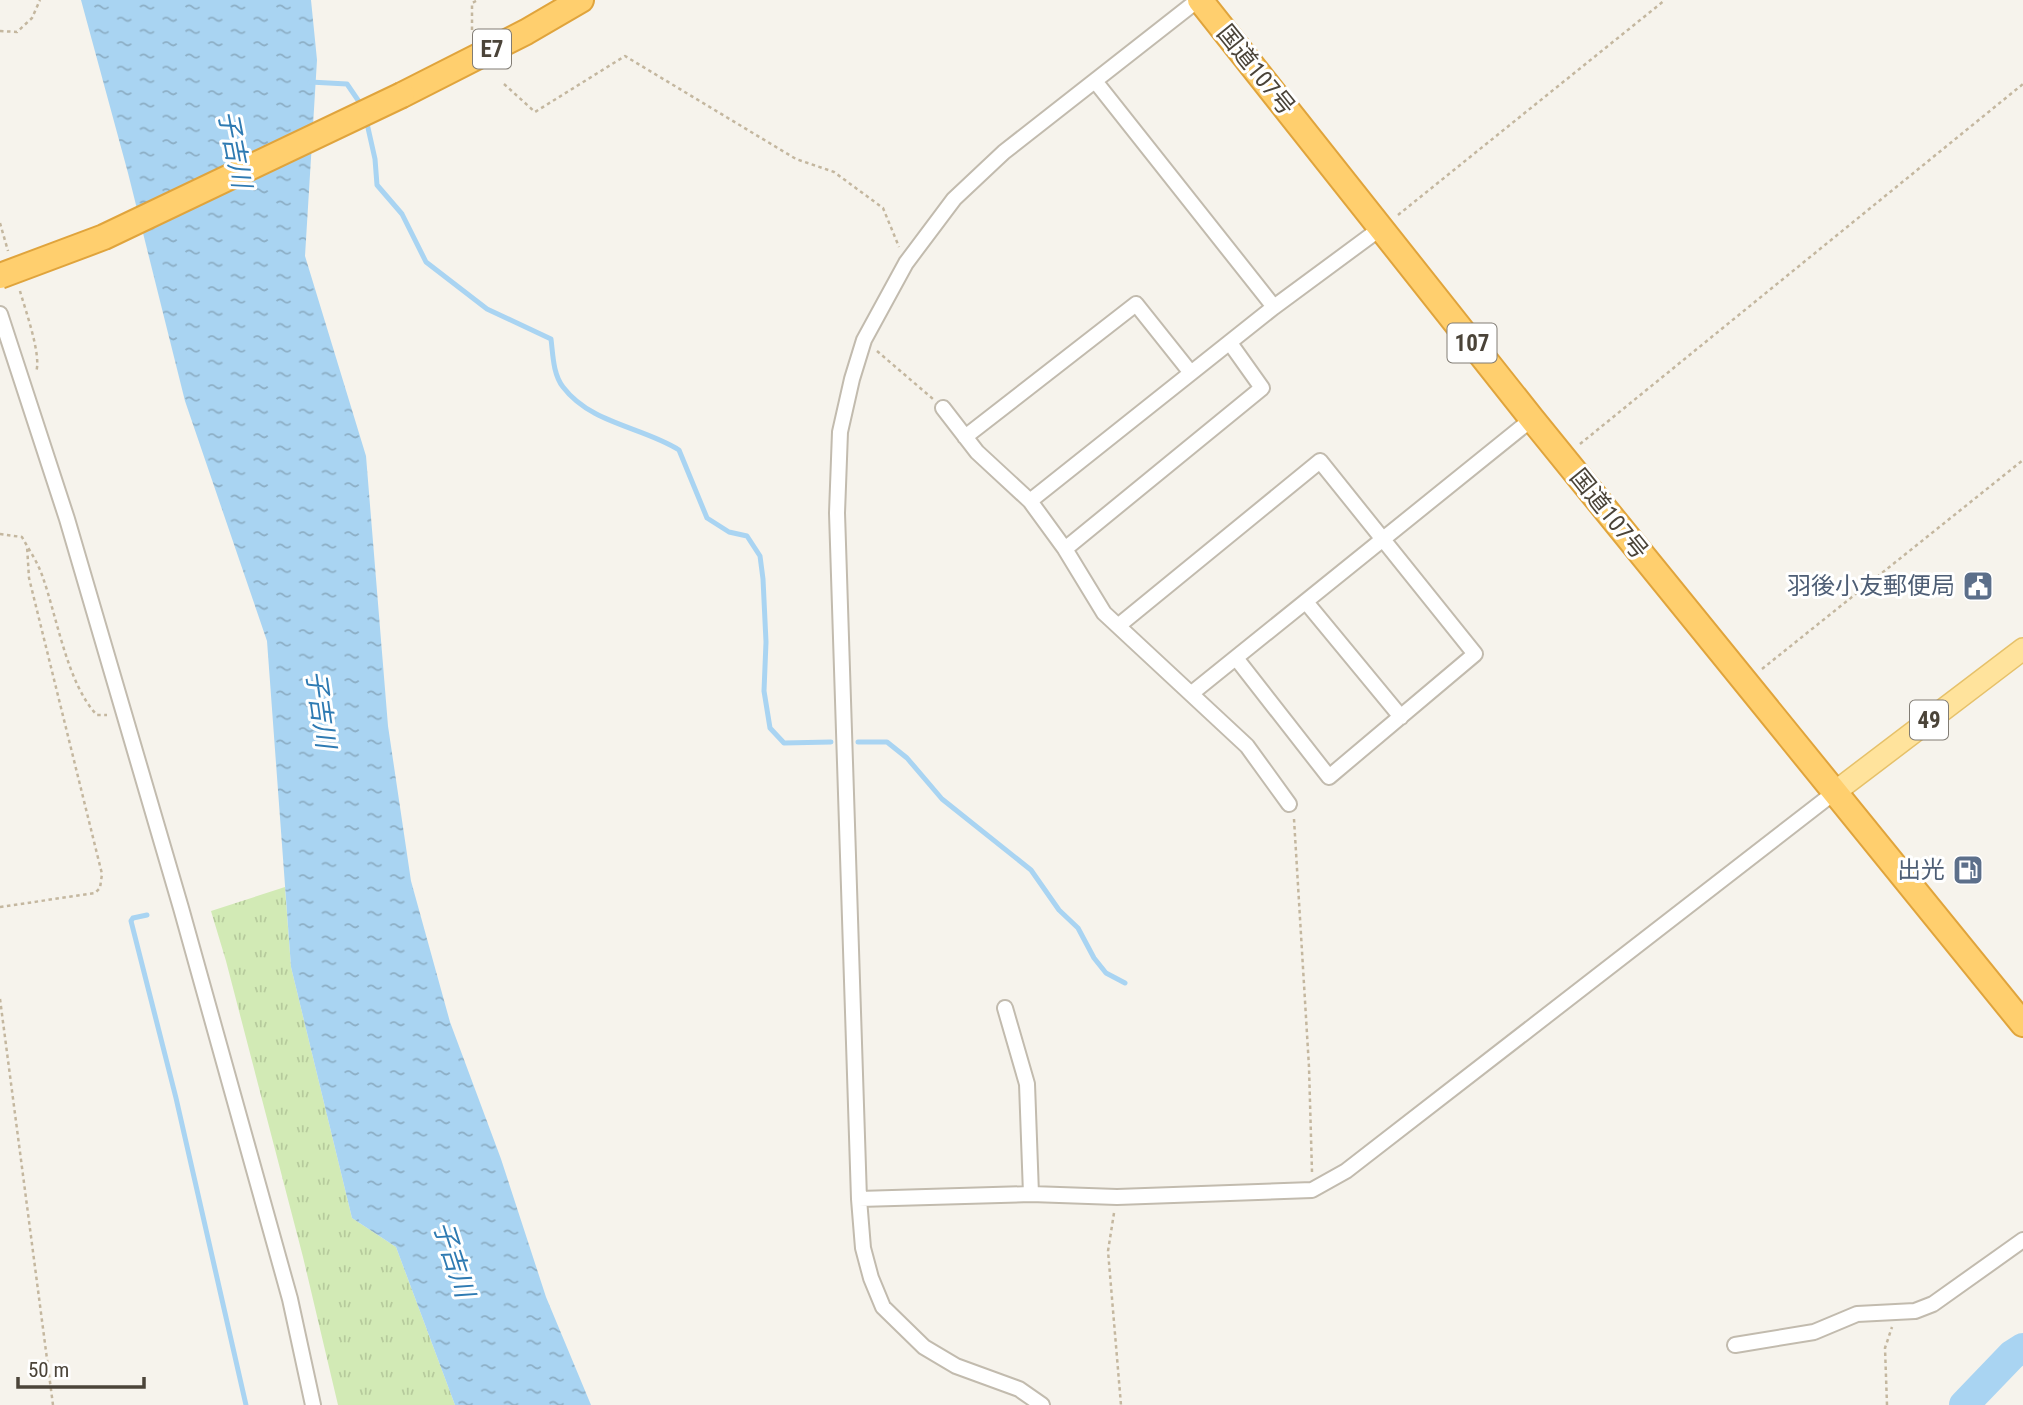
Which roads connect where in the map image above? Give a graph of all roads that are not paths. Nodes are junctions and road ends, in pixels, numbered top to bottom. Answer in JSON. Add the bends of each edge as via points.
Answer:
{"nodes":[{"id":1,"x":563,"y":0,"type":"edge"},
{"id":2,"x":581,"y":0,"type":"edge"},
{"id":3,"x":1199,"y":0,"type":"edge"},
{"id":4,"x":1095,"y":81,"type":"junction"},
{"id":5,"x":402,"y":94,"type":"junction"},
{"id":6,"x":1381,"y":228,"type":"junction"},
{"id":7,"x":10,"y":276,"type":"edge"},
{"id":8,"x":1275,"y":307,"type":"junction"},
{"id":9,"x":0,"y":314,"type":"edge"},
{"id":10,"x":1230,"y":343,"type":"junction"},
{"id":11,"x":1191,"y":373,"type":"junction"},
{"id":12,"x":943,"y":408,"type":"road end"},
{"id":13,"x":1532,"y":419,"type":"junction"},
{"id":14,"x":965,"y":438,"type":"junction"},
{"id":15,"x":1030,"y":500,"type":"junction"},
{"id":16,"x":1383,"y":540,"type":"junction"},
{"id":17,"x":1065,"y":549,"type":"junction"},
{"id":18,"x":1306,"y":602,"type":"junction"},
{"id":19,"x":1118,"y":626,"type":"junction"},
{"id":20,"x":2023,"y":649,"type":"edge"},
{"id":21,"x":1236,"y":659,"type":"junction"},
{"id":22,"x":1192,"y":693,"type":"junction"},
{"id":23,"x":1401,"y":717,"type":"junction"},
{"id":24,"x":1835,"y":792,"type":"junction"},
{"id":25,"x":1289,"y":804,"type":"road end"},
{"id":26,"x":1005,"y":1007,"type":"dead end"},
{"id":27,"x":2023,"y":1024,"type":"edge"},
{"id":28,"x":1031,"y":1195,"type":"junction"},
{"id":29,"x":859,"y":1199,"type":"junction"},
{"id":30,"x":2023,"y":1240,"type":"edge"},
{"id":31,"x":1735,"y":1345,"type":"dead end"},
{"id":32,"x":313,"y":1405,"type":"edge"},
{"id":33,"x":1042,"y":1405,"type":"edge"}],
"edges":[{"from":1,"to":5,"type":"highway","number":"E7"},
{"from":2,"to":5,"type":"highway","number":"E7"},
{"from":3,"to":4,"type":"street"},
{"from":3,"to":6,"type":"highway","name":"国道107号","number":"107"},
{"from":4,"to":8,"type":"street"},
{"from":4,"to":29,"type":"street","via":[[1004,152],[954,199],[906,263],[864,340],[840,432],[837,513]]},
{"from":5,"to":7,"type":"highway","number":"E7","bridge":true,"via":[[104,237]]},
{"from":6,"to":8,"type":"street"},
{"from":6,"to":13,"type":"highway","name":"国道107号","number":"107"},
{"from":8,"to":10,"type":"street"},
{"from":9,"to":32,"type":"street","via":[[126,715],[290,1299]]},
{"from":10,"to":11,"type":"street"},
{"from":10,"to":17,"type":"street","via":[[1262,388]]},
{"from":11,"to":14,"type":"street","via":[[1136,303]]},
{"from":11,"to":15,"type":"street"},
{"from":12,"to":14,"type":"street"},
{"from":13,"to":16,"type":"street"},
{"from":13,"to":24,"type":"highway","name":"国道107号","number":"107"},
{"from":14,"to":15,"type":"street"},
{"from":15,"to":17,"type":"street"},
{"from":16,"to":18,"type":"street"},
{"from":16,"to":19,"type":"street","via":[[1320,461]]},
{"from":16,"to":23,"type":"street","via":[[1475,654]]},
{"from":17,"to":19,"type":"street","via":[[1104,613]]},
{"from":18,"to":21,"type":"street"},
{"from":18,"to":23,"type":"street"},
{"from":19,"to":22,"type":"street"},
{"from":20,"to":24,"type":"main road","number":"49"},
{"from":21,"to":22,"type":"street"},
{"from":21,"to":23,"type":"street","via":[[1329,777]]},
{"from":22,"to":25,"type":"street","via":[[1247,746]]},
{"from":24,"to":27,"type":"highway","name":"国道107号","number":"107"},
{"from":24,"to":28,"type":"street","via":[[1346,1171],[1312,1190],[1117,1197]]},
{"from":26,"to":28,"type":"street","via":[[1027,1084]]},
{"from":28,"to":29,"type":"street"},
{"from":29,"to":33,"type":"street","via":[[863,1248],[883,1307],[924,1347],[956,1366],[1019,1389]]},
{"from":30,"to":31,"type":"street","via":[[1933,1304],[1914,1311],[1857,1314],[1814,1332]]}]}
